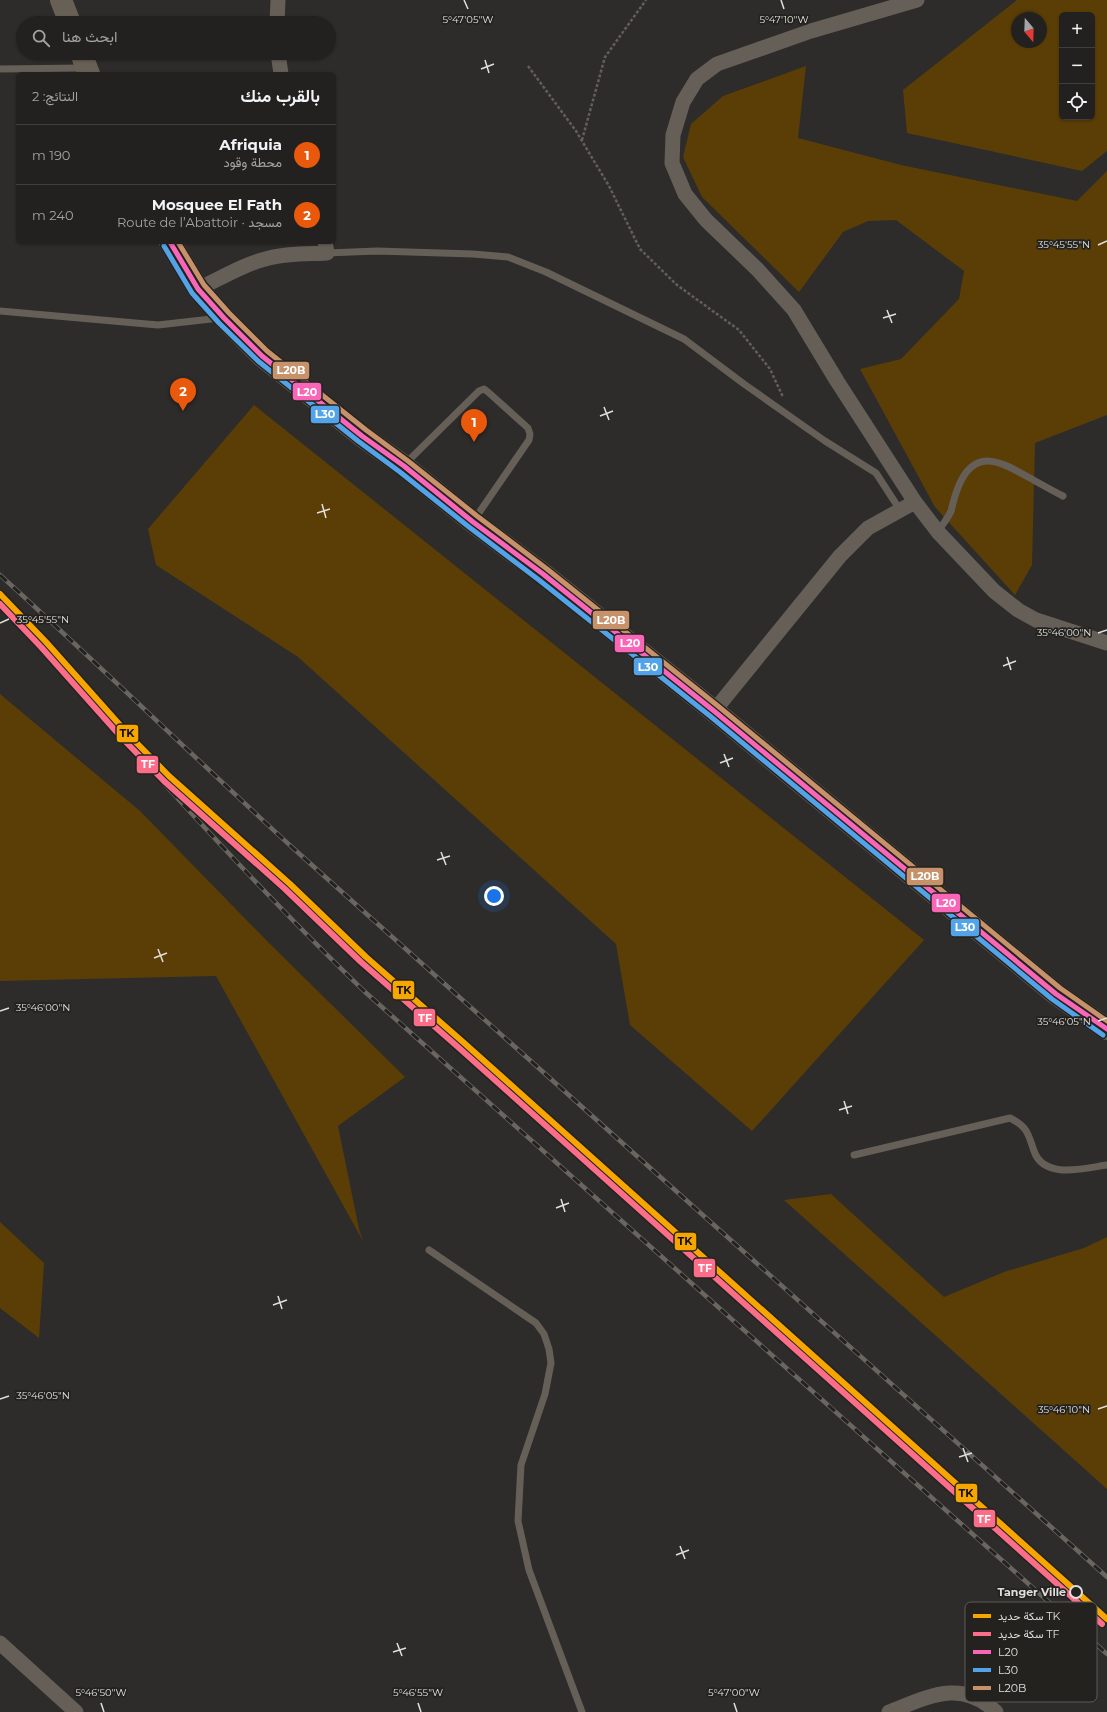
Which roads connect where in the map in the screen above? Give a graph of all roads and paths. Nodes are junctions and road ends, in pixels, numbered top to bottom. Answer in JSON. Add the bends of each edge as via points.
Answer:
{"nodes":[{"id":1,"x":61,"y":0,"type":"edge"},
{"id":2,"x":278,"y":0,"type":"edge"},
{"id":3,"x":646,"y":0,"type":"edge"},
{"id":4,"x":916,"y":0,"type":"edge"},
{"id":5,"x":67,"y":16,"type":"edge"},
{"id":6,"x":277,"y":16,"type":"edge"},
{"id":7,"x":279,"y":60,"type":"edge"},
{"id":8,"x":85,"y":65,"type":"edge"},
{"id":9,"x":528,"y":66,"type":"dead end"},
{"id":10,"x":0,"y":69,"type":"edge"},
{"id":11,"x":281,"y":72,"type":"edge"},
{"id":12,"x":582,"y":140,"type":"junction"},
{"id":13,"x":171,"y":244,"type":"edge"},
{"id":14,"x":326,"y":248,"type":"edge"},
{"id":15,"x":198,"y":289,"type":"junction"},
{"id":16,"x":0,"y":311,"type":"edge"},
{"id":17,"x":224,"y":318,"type":"junction"},
{"id":18,"x":793,"y":418,"type":"junction"},
{"id":19,"x":404,"y":466,"type":"junction"},
{"id":20,"x":1063,"y":496,"type":"dead end"},
{"id":21,"x":915,"y":502,"type":"junction"},
{"id":22,"x":900,"y":510,"type":"junction"},
{"id":23,"x":473,"y":522,"type":"junction"},
{"id":24,"x":938,"y":532,"type":"junction"},
{"id":25,"x":1107,"y":643,"type":"edge"},
{"id":26,"x":714,"y":711,"type":"junction"},
{"id":27,"x":1107,"y":1030,"type":"edge"},
{"id":28,"x":854,"y":1155,"type":"dead end"},
{"id":29,"x":1107,"y":1165,"type":"edge"},
{"id":30,"x":429,"y":1250,"type":"dead end"},
{"id":31,"x":0,"y":1644,"type":"edge"},
{"id":32,"x":965,"y":1694,"type":"edge"},
{"id":33,"x":985,"y":1702,"type":"edge"},
{"id":34,"x":76,"y":1712,"type":"edge"},
{"id":35,"x":582,"y":1712,"type":"edge"},
{"id":36,"x":889,"y":1712,"type":"edge"},
{"id":37,"x":996,"y":1712,"type":"edge"}],
"edges":[{"from":1,"to":5,"type":"main road"},
{"from":2,"to":6,"type":"street"},
{"from":3,"to":12,"type":"path","via":[[605,57]]},
{"from":4,"to":21,"type":"street","via":[[717,64],[697,79],[682,102],[673,135],[672,163],[685,194],[706,220],[758,270],[794,310]]},
{"from":7,"to":11,"type":"street"},
{"from":8,"to":10,"type":"lane"},
{"from":9,"to":12,"type":"path"},
{"from":12,"to":18,"type":"path","via":[[609,186],[640,249],[677,285],[739,330],[770,369]]},
{"from":13,"to":15,"type":"main road"},
{"from":14,"to":15,"type":"street","via":[[268,258]]},
{"from":14,"to":18,"type":"lane","via":[[473,254],[508,258],[546,272],[684,339]]},
{"from":15,"to":17,"type":"main road"},
{"from":16,"to":17,"type":"lane","via":[[158,325]]},
{"from":17,"to":19,"type":"main road","via":[[262,356],[362,436]]},
{"from":18,"to":22,"type":"lane","via":[[876,473]]},
{"from":19,"to":23,"type":"main road"},
{"from":19,"to":23,"type":"lane","via":[[479,391],[484,389],[488,392],[528,428],[530,434]]},
{"from":20,"to":24,"type":"lane","via":[[1002,463],[982,461],[970,468],[962,478],[950,511]]},
{"from":21,"to":22,"type":"street"},
{"from":21,"to":24,"type":"street"},
{"from":22,"to":26,"type":"street","via":[[868,528],[840,556]]},
{"from":23,"to":26,"type":"main road","via":[[543,574]]},
{"from":24,"to":25,"type":"street","via":[[994,590],[1018,610],[1036,620]]},
{"from":26,"to":27,"type":"main road","via":[[1056,994]]},
{"from":28,"to":29,"type":"lane","via":[[1010,1118],[1021,1123],[1029,1134],[1035,1154],[1043,1164],[1054,1170]]},
{"from":30,"to":35,"type":"lane","via":[[536,1323],[544,1334],[549,1349],[551,1363],[545,1394],[521,1465],[518,1521],[529,1570]]},
{"from":31,"to":34,"type":"street"},
{"from":32,"to":36,"type":"street","via":[[955,1692],[930,1696]]},
{"from":33,"to":37,"type":"street"}]}
